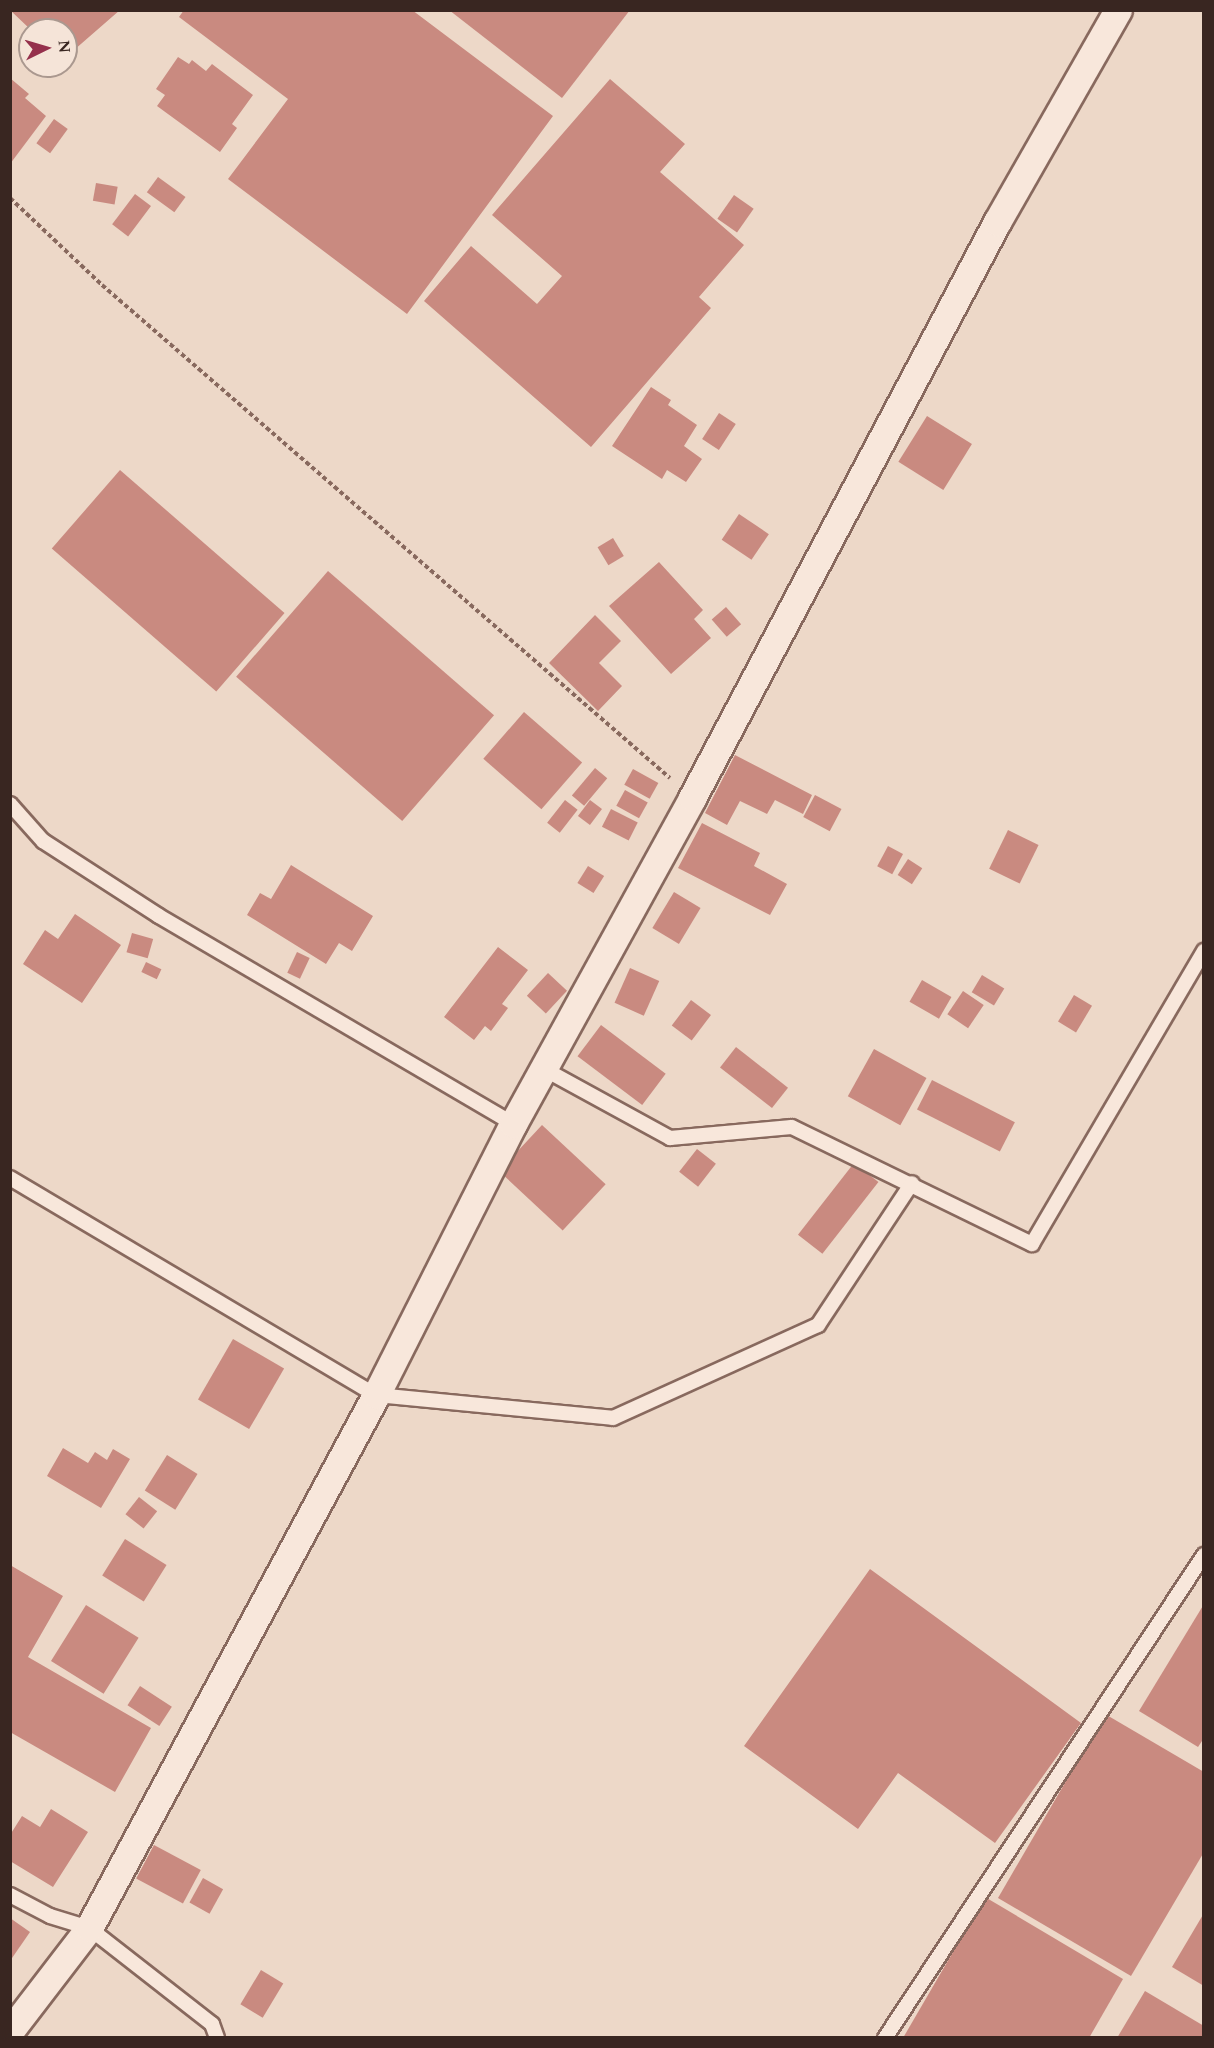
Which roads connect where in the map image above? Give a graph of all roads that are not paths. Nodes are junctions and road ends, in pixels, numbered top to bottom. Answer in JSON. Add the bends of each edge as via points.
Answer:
{"nodes":[{"id":1,"x":1118,"y":10,"type":"edge"},
{"id":2,"x":10,"y":804,"type":"edge"},
{"id":3,"x":1203,"y":951,"type":"edge"},
{"id":4,"x":544,"y":1069,"type":"junction"},
{"id":5,"x":513,"y":1124,"type":"junction"},
{"id":6,"x":10,"y":1178,"type":"edge"},
{"id":7,"x":912,"y":1183,"type":"junction"},
{"id":8,"x":376,"y":1395,"type":"junction"},
{"id":9,"x":1203,"y":1555,"type":"edge"},
{"id":10,"x":10,"y":1895,"type":"edge"},
{"id":11,"x":89,"y":1928,"type":"junction"},
{"id":12,"x":10,"y":2031,"type":"edge"},
{"id":13,"x":217,"y":2037,"type":"edge"},
{"id":14,"x":885,"y":2037,"type":"edge"}],
"edges":[{"from":1,"to":4,"type":"street","via":[[997,222]]},
{"from":2,"to":5,"type":"lane","via":[[43,841],[159,916]]},
{"from":3,"to":7,"type":"lane","via":[[1032,1244]]},
{"from":4,"to":5,"type":"street"},
{"from":4,"to":7,"type":"lane","via":[[670,1138],[792,1127]]},
{"from":5,"to":8,"type":"street"},
{"from":6,"to":8,"type":"lane"},
{"from":7,"to":8,"type":"lane","via":[[818,1325],[613,1418]]},
{"from":8,"to":11,"type":"street"},
{"from":9,"to":14,"type":"lane"},
{"from":10,"to":11,"type":"lane","via":[[50,1916]]},
{"from":11,"to":12,"type":"street"},
{"from":11,"to":13,"type":"lane","via":[[212,2024]]}]}
